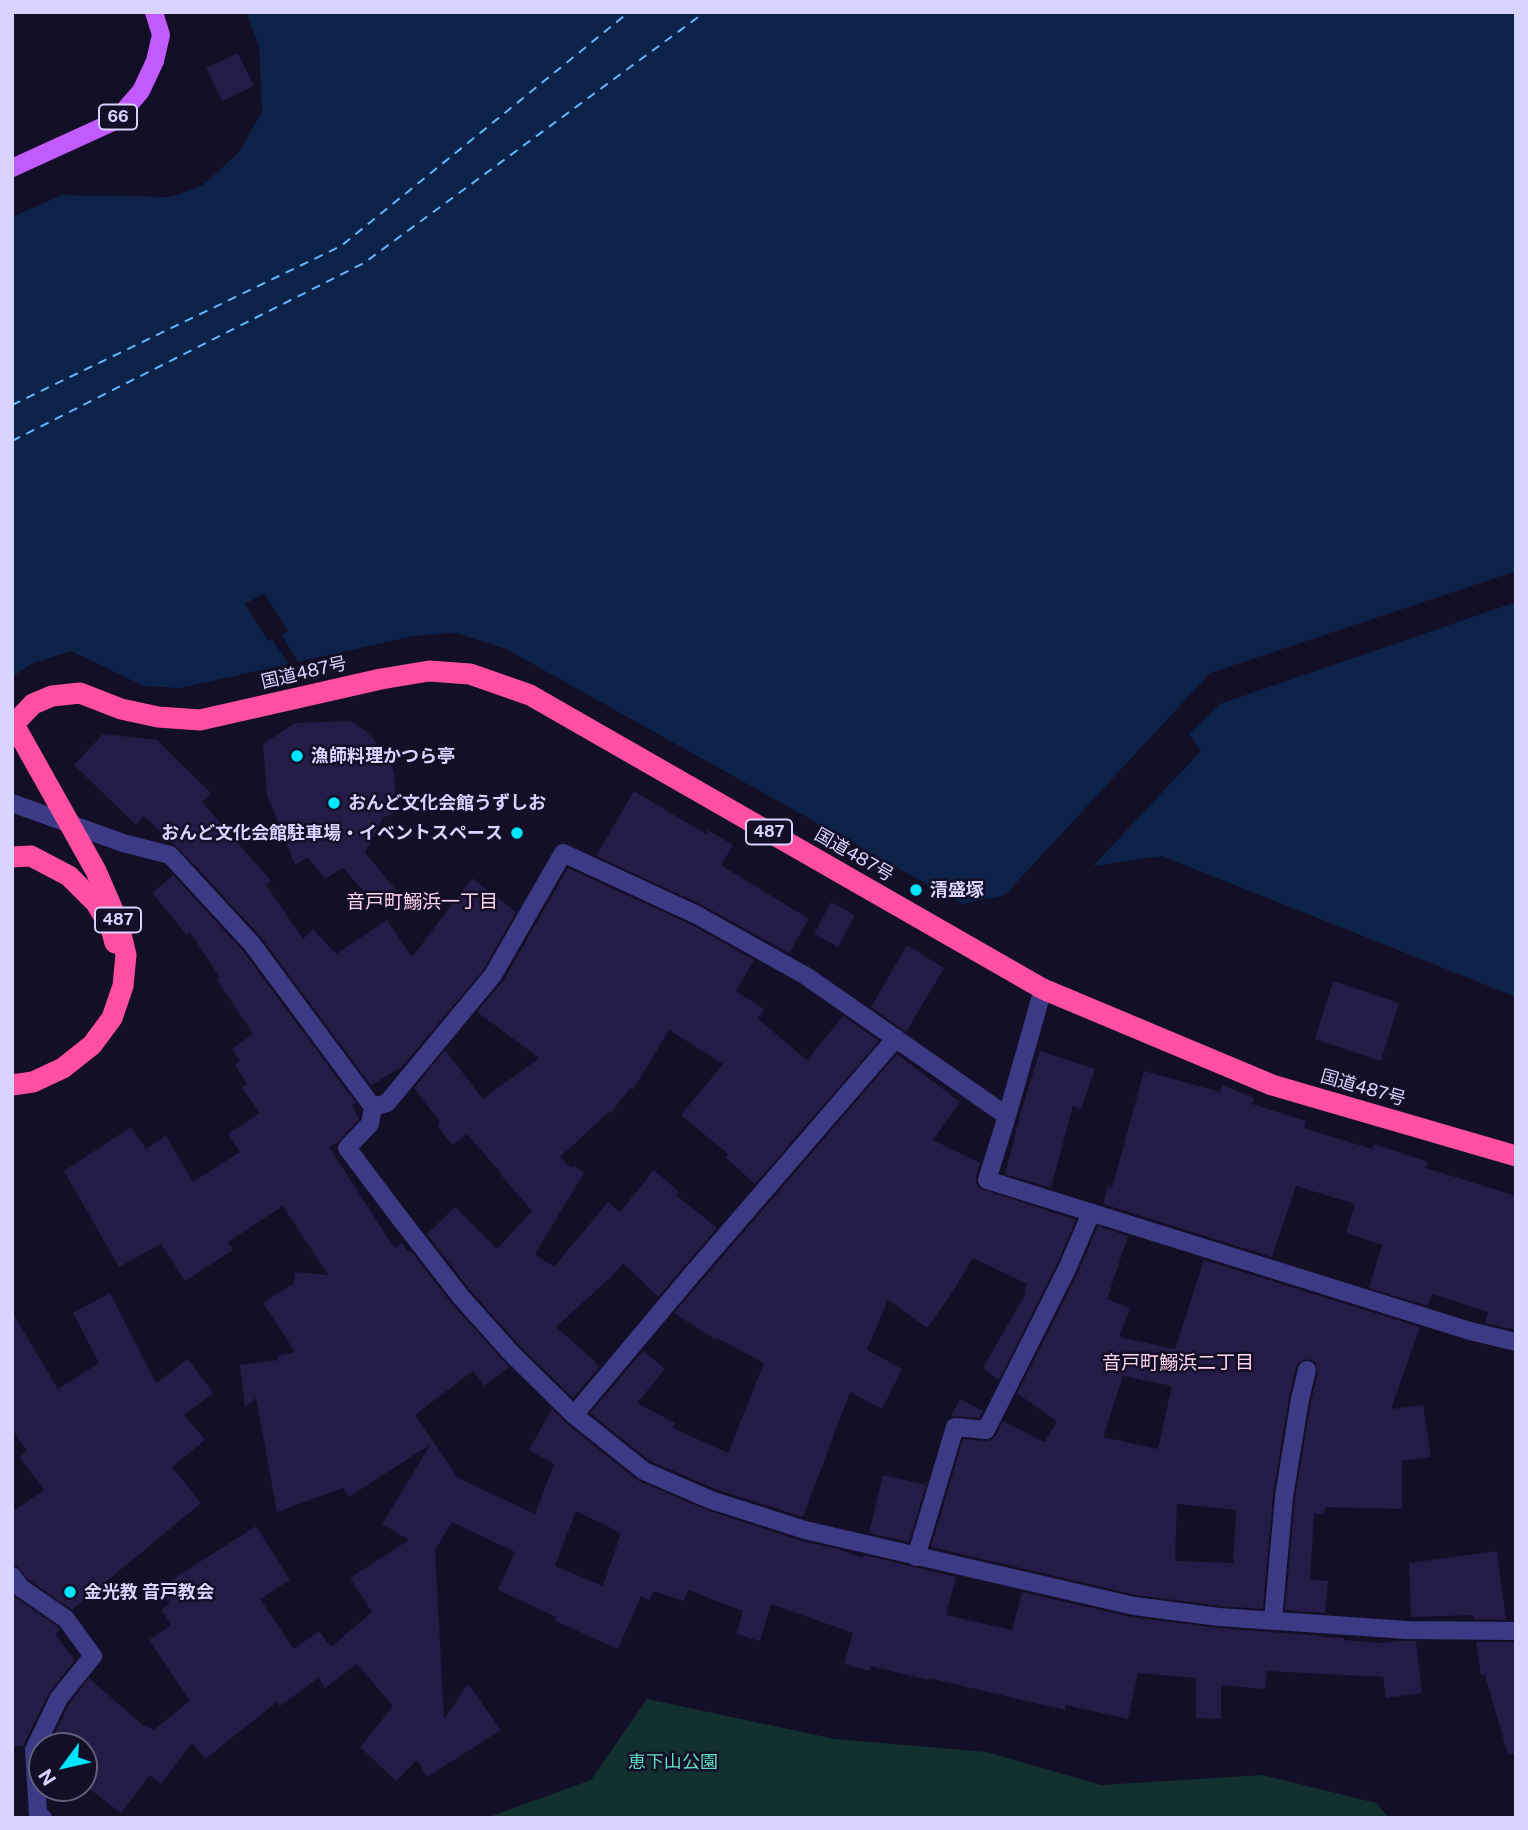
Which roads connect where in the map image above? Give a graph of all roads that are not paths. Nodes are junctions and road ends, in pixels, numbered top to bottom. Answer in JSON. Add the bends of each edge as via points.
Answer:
{"nodes":[{"id":1,"x":154,"y":12,"type":"edge"},
{"id":2,"x":12,"y":168,"type":"edge"},
{"id":3,"x":12,"y":723,"type":"edge"},
{"id":4,"x":12,"y":803,"type":"edge"},
{"id":5,"x":12,"y":857,"type":"edge"},
{"id":6,"x":1043,"y":989,"type":"junction"},
{"id":7,"x":896,"y":1038,"type":"junction"},
{"id":8,"x":12,"y":1078,"type":"edge"},
{"id":9,"x":12,"y":1085,"type":"edge"},
{"id":10,"x":373,"y":1107,"type":"junction"},
{"id":11,"x":1007,"y":1116,"type":"junction"},
{"id":12,"x":1516,"y":1156,"type":"edge"},
{"id":13,"x":1091,"y":1213,"type":"junction"},
{"id":14,"x":1516,"y":1342,"type":"edge"},
{"id":15,"x":1307,"y":1370,"type":"dead end"},
{"id":16,"x":574,"y":1415,"type":"junction"},
{"id":17,"x":916,"y":1557,"type":"junction"},
{"id":18,"x":12,"y":1576,"type":"edge"},
{"id":19,"x":1273,"y":1620,"type":"junction"},
{"id":20,"x":1516,"y":1631,"type":"edge"},
{"id":21,"x":43,"y":1818,"type":"edge"}],
"edges":[{"from":1,"to":2,"type":"main road","number":"66","via":[[161,35],[155,61],[141,91],[115,121]]},
{"from":3,"to":6,"type":"highway","name":"国道487号","number":"487","via":[[33,704],[80,693],[121,709],[200,720],[380,679],[429,671],[470,674],[530,695]]},
{"from":3,"to":9,"type":"highway","name":"国道487号","number":"487","bridge":true,"via":[[96,871],[118,922],[126,955],[123,986],[112,1018],[92,1045],[64,1068],[33,1082]]},
{"from":4,"to":10,"type":"street","via":[[170,855],[252,944]]},
{"from":5,"to":8,"type":"highway","number":"487","via":[[31,856],[69,876],[96,903],[111,928],[118,954],[116,984],[105,1012],[86,1038],[63,1061]]},
{"from":6,"to":11,"type":"street"},
{"from":6,"to":12,"type":"highway","name":"国道487号","number":"487","via":[[1272,1085]]},
{"from":7,"to":10,"type":"street","via":[[782,962],[697,915],[563,853],[493,975],[387,1102]]},
{"from":7,"to":11,"type":"street"},
{"from":7,"to":16,"type":"street"},
{"from":10,"to":16,"type":"street","via":[[370,1124],[347,1148],[461,1297]]},
{"from":11,"to":13,"type":"street","via":[[987,1180]]},
{"from":13,"to":14,"type":"street"},
{"from":13,"to":17,"type":"street","via":[[986,1430],[955,1427]]},
{"from":15,"to":19,"type":"street","via":[[1284,1497]]},
{"from":16,"to":17,"type":"street","via":[[644,1471],[711,1500],[805,1530]]},
{"from":17,"to":19,"type":"street","via":[[1134,1606]]},
{"from":18,"to":21,"type":"street","via":[[21,1588],[66,1619],[93,1656],[59,1698],[34,1750],[38,1814]]},
{"from":19,"to":20,"type":"street"}]}
